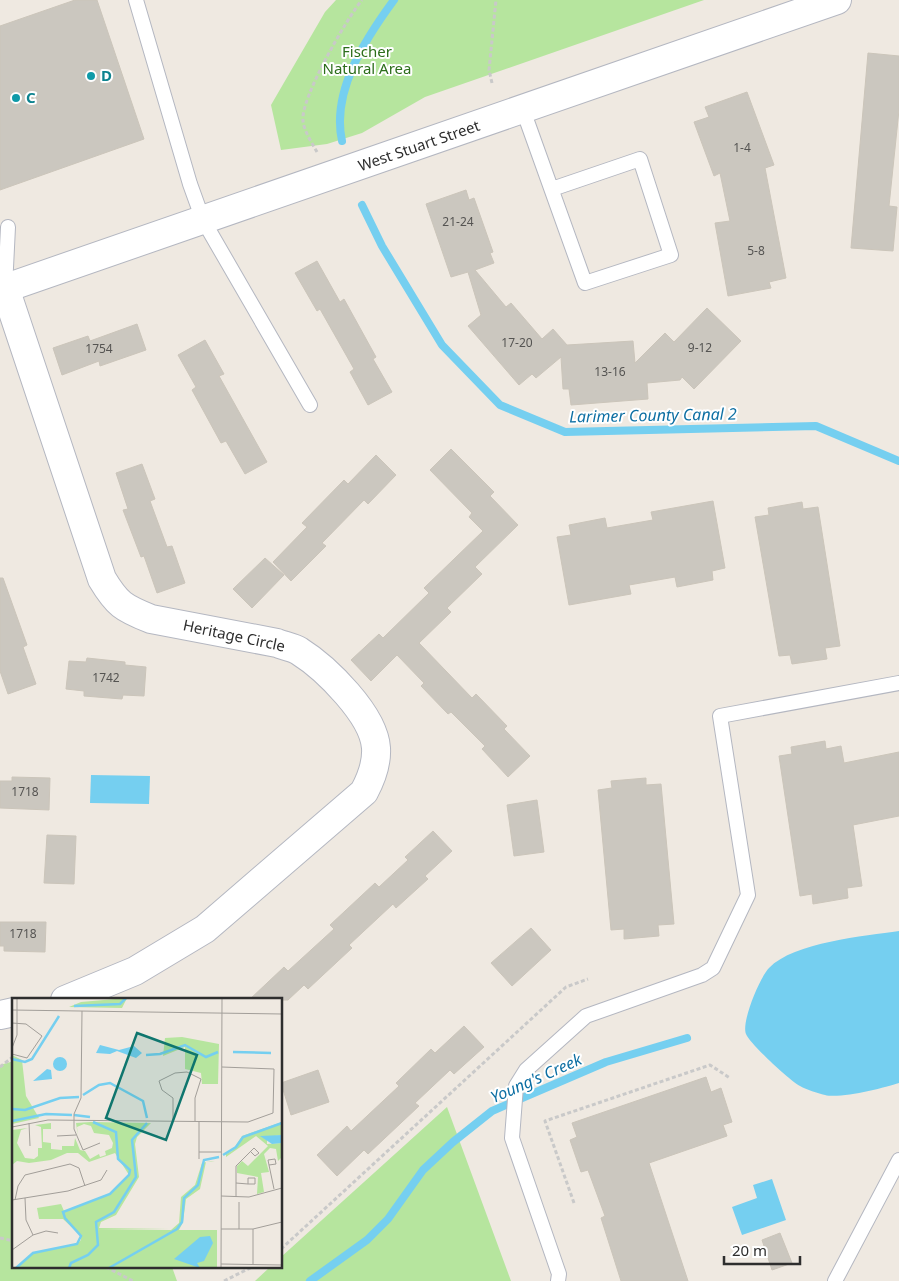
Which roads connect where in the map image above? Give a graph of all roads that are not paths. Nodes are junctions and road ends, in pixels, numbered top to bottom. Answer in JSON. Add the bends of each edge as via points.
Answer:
{"nodes":[{"id":1,"x":136,"y":0,"type":"edge"},
{"id":2,"x":837,"y":0,"type":"edge"},
{"id":3,"x":523,"y":110,"type":"junction"},
{"id":4,"x":552,"y":189,"type":"junction"},
{"id":5,"x":203,"y":220,"type":"junction"},
{"id":6,"x":8,"y":227,"type":"dead end"},
{"id":7,"x":3,"y":289,"type":"edge"},
{"id":8,"x":310,"y":405,"type":"dead end"},
{"id":9,"x":899,"y":683,"type":"edge"},
{"id":10,"x":69,"y":998,"type":"edge"},
{"id":11,"x":899,"y":1160,"type":"edge"},
{"id":12,"x":558,"y":1281,"type":"edge"},
{"id":13,"x":835,"y":1281,"type":"edge"}],
"edges":[{"from":1,"to":5,"type":"lane"},
{"from":2,"to":3,"type":"street","name":"West Stuart Street"},
{"from":3,"to":4,"type":"lane"},
{"from":3,"to":5,"type":"street","name":"West Stuart Street"},
{"from":4,"to":4,"type":"lane","via":[[585,282],[671,255],[640,159]]},
{"from":5,"to":7,"type":"street","name":"West Stuart Street"},
{"from":5,"to":8,"type":"lane"},
{"from":6,"to":7,"type":"lane"},
{"from":7,"to":10,"type":"street","name":"Heritage Circle","via":[[102,579],[115,600],[151,620],[277,643],[298,650],[354,702],[371,727],[376,748],[374,768],[364,792],[205,929],[135,971]]},
{"from":9,"to":12,"type":"lane","via":[[720,716],[748,895],[712,968],[702,975],[586,1016],[526,1070],[516,1086],[512,1138]]},
{"from":11,"to":13,"type":"lane"}]}
